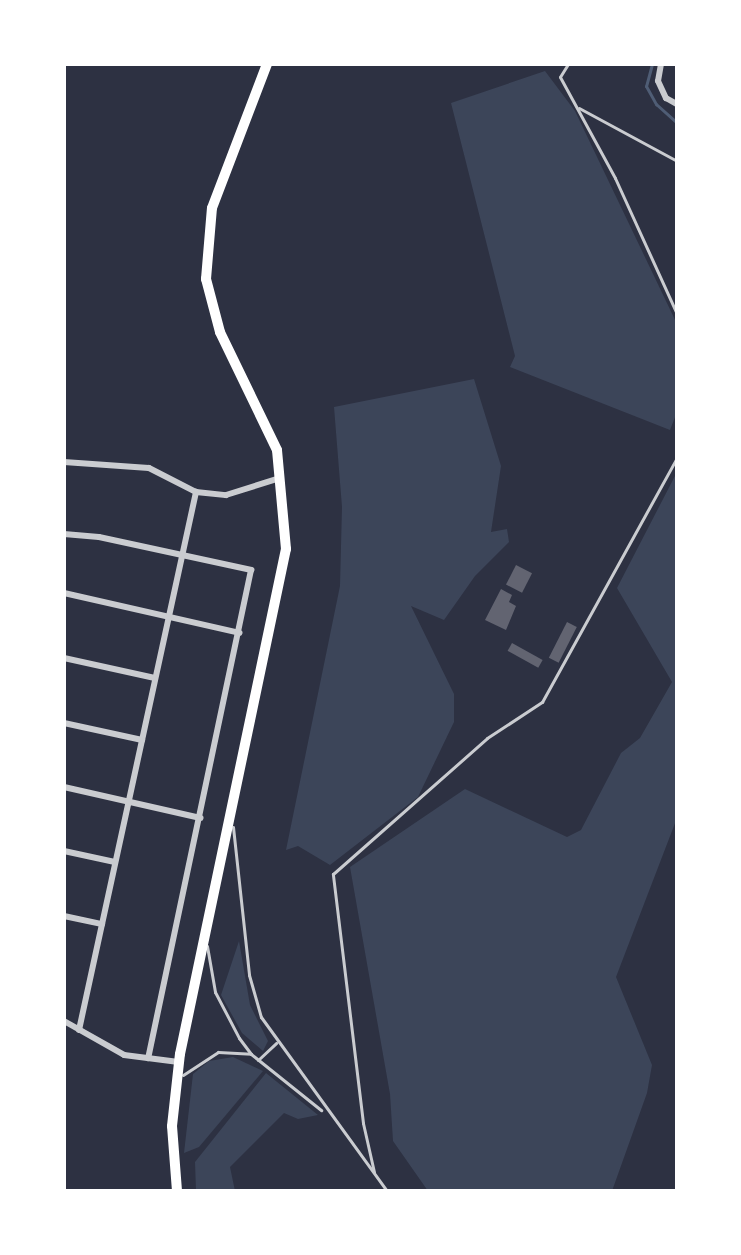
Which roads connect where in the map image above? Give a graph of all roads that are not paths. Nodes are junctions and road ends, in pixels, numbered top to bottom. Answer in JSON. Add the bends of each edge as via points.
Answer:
{"nodes":[{"id":1,"x":267,"y":64,"type":"edge"},
{"id":2,"x":568,"y":64,"type":"edge"},
{"id":3,"x":661,"y":64,"type":"edge"},
{"id":4,"x":677,"y":104,"type":"edge"},
{"id":5,"x":579,"y":108,"type":"junction"},
{"id":6,"x":677,"y":161,"type":"edge"},
{"id":7,"x":677,"y":314,"type":"edge"},
{"id":8,"x":677,"y":457,"type":"edge"},
{"id":9,"x":64,"y":462,"type":"edge"},
{"id":10,"x":283,"y":476,"type":"junction"},
{"id":11,"x":196,"y":492,"type":"junction"},
{"id":12,"x":64,"y":534,"type":"edge"},
{"id":13,"x":182,"y":555,"type":"junction"},
{"id":14,"x":64,"y":593,"type":"edge"},
{"id":15,"x":169,"y":617,"type":"junction"},
{"id":16,"x":240,"y":633,"type":"junction"},
{"id":17,"x":64,"y":658,"type":"edge"},
{"id":18,"x":155,"y":678,"type":"junction"},
{"id":19,"x":64,"y":723,"type":"edge"},
{"id":20,"x":142,"y":740,"type":"junction"},
{"id":21,"x":64,"y":787,"type":"edge"},
{"id":22,"x":129,"y":801,"type":"junction"},
{"id":23,"x":232,"y":813,"type":"junction"},
{"id":24,"x":201,"y":818,"type":"junction"},
{"id":25,"x":64,"y":851,"type":"edge"},
{"id":26,"x":115,"y":862,"type":"junction"},
{"id":27,"x":64,"y":916,"type":"edge"},
{"id":28,"x":102,"y":924,"type":"junction"},
{"id":29,"x":206,"y":930,"type":"junction"},
{"id":30,"x":64,"y":1021,"type":"edge"},
{"id":31,"x":79,"y":1030,"type":"junction"},
{"id":32,"x":276,"y":1043,"type":"junction"},
{"id":33,"x":251,"y":1054,"type":"junction"},
{"id":34,"x":148,"y":1058,"type":"junction"},
{"id":35,"x":258,"y":1060,"type":"junction"},
{"id":36,"x":179,"y":1062,"type":"junction"},
{"id":37,"x":175,"y":1084,"type":"junction"},
{"id":38,"x":326,"y":1114,"type":"junction"},
{"id":39,"x":374,"y":1172,"type":"junction"},
{"id":40,"x":177,"y":1191,"type":"edge"},
{"id":41,"x":387,"y":1191,"type":"edge"}],
"edges":[{"from":1,"to":10,"type":"highway","via":[[212,208],[206,279],[220,332],[268,426]]},
{"from":2,"to":5,"type":"lane","via":[[560,77]]},
{"from":3,"to":4,"type":"street","via":[[658,81],[666,98]]},
{"from":5,"to":6,"type":"lane"},
{"from":5,"to":7,"type":"lane"},
{"from":8,"to":39,"type":"lane","via":[[542,702],[487,738],[333,874],[360,1107]]},
{"from":9,"to":11,"type":"street","via":[[149,468]]},
{"from":10,"to":11,"type":"street","via":[[226,495]]},
{"from":10,"to":23,"type":"highway","via":[[286,549],[281,590]]},
{"from":11,"to":13,"type":"street"},
{"from":12,"to":13,"type":"street"},
{"from":13,"to":15,"type":"street"},
{"from":13,"to":16,"type":"street","via":[[251,570]]},
{"from":14,"to":15,"type":"street"},
{"from":15,"to":16,"type":"street"},
{"from":15,"to":18,"type":"street"},
{"from":16,"to":24,"type":"street"},
{"from":17,"to":18,"type":"street"},
{"from":18,"to":20,"type":"street"},
{"from":19,"to":20,"type":"street"},
{"from":20,"to":22,"type":"street"},
{"from":21,"to":22,"type":"street"},
{"from":22,"to":24,"type":"street"},
{"from":22,"to":26,"type":"street"},
{"from":23,"to":29,"type":"highway"},
{"from":23,"to":32,"type":"lane","via":[[252,992]]},
{"from":24,"to":34,"type":"street"},
{"from":25,"to":26,"type":"street"},
{"from":26,"to":28,"type":"street"},
{"from":27,"to":28,"type":"street"},
{"from":28,"to":31,"type":"street"},
{"from":29,"to":33,"type":"lane","via":[[215,992]]},
{"from":29,"to":36,"type":"highway"},
{"from":30,"to":31,"type":"street"},
{"from":31,"to":34,"type":"street","via":[[124,1055]]},
{"from":32,"to":35,"type":"lane"},
{"from":32,"to":38,"type":"lane"},
{"from":33,"to":35,"type":"lane"},
{"from":33,"to":37,"type":"lane","via":[[228,1050],[206,1056]]},
{"from":34,"to":36,"type":"street"},
{"from":35,"to":38,"type":"lane"},
{"from":36,"to":37,"type":"highway"},
{"from":37,"to":40,"type":"highway"},
{"from":38,"to":39,"type":"lane"},
{"from":39,"to":41,"type":"lane"}]}
